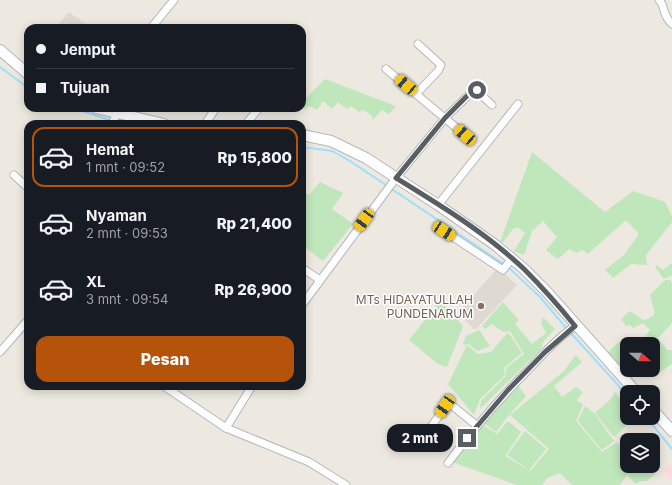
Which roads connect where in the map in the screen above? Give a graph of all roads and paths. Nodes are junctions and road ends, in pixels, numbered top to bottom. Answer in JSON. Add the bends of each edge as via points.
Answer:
{"nodes":[{"id":1,"x":174,"y":0,"type":"edge"},
{"id":2,"x":659,"y":0,"type":"edge"},
{"id":3,"x":154,"y":24,"type":"edge"},
{"id":4,"x":672,"y":24,"type":"edge"},
{"id":5,"x":418,"y":44,"type":"dead end"},
{"id":6,"x":0,"y":50,"type":"edge"},
{"id":7,"x":386,"y":69,"type":"dead end"},
{"id":8,"x":24,"y":71,"type":"edge"},
{"id":9,"x":416,"y":94,"type":"junction"},
{"id":10,"x":518,"y":104,"type":"dead end"},
{"id":11,"x":492,"y":105,"type":"dead end"},
{"id":12,"x":104,"y":112,"type":"edge"},
{"id":13,"x":256,"y":112,"type":"edge"},
{"id":14,"x":445,"y":118,"type":"junction"},
{"id":15,"x":115,"y":119,"type":"edge"},
{"id":16,"x":249,"y":120,"type":"edge"},
{"id":17,"x":306,"y":135,"type":"edge"},
{"id":18,"x":465,"y":135,"type":"dead end"},
{"id":19,"x":14,"y":175,"type":"dead end"},
{"id":20,"x":395,"y":180,"type":"junction"},
{"id":21,"x":24,"y":184,"type":"edge"},
{"id":22,"x":438,"y":204,"type":"junction"},
{"id":23,"x":444,"y":231,"type":"dead end"},
{"id":24,"x":508,"y":263,"type":"junction"},
{"id":25,"x":306,"y":271,"type":"edge"},
{"id":26,"x":320,"y":280,"type":"junction"},
{"id":27,"x":306,"y":299,"type":"edge"},
{"id":28,"x":24,"y":325,"type":"edge"},
{"id":29,"x":574,"y":327,"type":"junction"},
{"id":30,"x":0,"y":352,"type":"edge"},
{"id":31,"x":629,"y":385,"type":"edge"},
{"id":32,"x":170,"y":390,"type":"edge"},
{"id":33,"x":250,"y":390,"type":"edge"},
{"id":34,"x":660,"y":418,"type":"edge"},
{"id":35,"x":476,"y":425,"type":"junction"},
{"id":36,"x":226,"y":428,"type":"junction"},
{"id":37,"x":672,"y":431,"type":"edge"},
{"id":38,"x":424,"y":436,"type":"dead end"},
{"id":39,"x":448,"y":463,"type":"dead end"},
{"id":40,"x":346,"y":485,"type":"edge"}],
"edges":[{"from":1,"to":3,"type":"street"},
{"from":2,"to":4,"type":"street","via":[[665,18]]},
{"from":5,"to":9,"type":"street","via":[[441,65]]},
{"from":6,"to":8,"type":"main road"},
{"from":7,"to":9,"type":"street"},
{"from":9,"to":14,"type":"street"},
{"from":10,"to":22,"type":"street"},
{"from":11,"to":14,"type":"street","via":[[475,89]]},
{"from":12,"to":15,"type":"main road"},
{"from":13,"to":16,"type":"street"},
{"from":14,"to":18,"type":"street"},
{"from":14,"to":20,"type":"street"},
{"from":17,"to":20,"type":"main road","via":[[345,146]]},
{"from":19,"to":21,"type":"street"},
{"from":20,"to":22,"type":"main road"},
{"from":20,"to":26,"type":"street"},
{"from":22,"to":24,"type":"main road"},
{"from":23,"to":24,"type":"street","via":[[503,270]]},
{"from":24,"to":29,"type":"main road","via":[[547,292]]},
{"from":25,"to":26,"type":"street"},
{"from":26,"to":27,"type":"street"},
{"from":28,"to":30,"type":"street"},
{"from":29,"to":31,"type":"main road"},
{"from":29,"to":35,"type":"street","via":[[529,368]]},
{"from":32,"to":36,"type":"street"},
{"from":33,"to":36,"type":"street"},
{"from":34,"to":37,"type":"main road"},
{"from":35,"to":38,"type":"street","via":[[447,404]]},
{"from":35,"to":39,"type":"street"},
{"from":36,"to":40,"type":"street","via":[[310,462]]}]}
